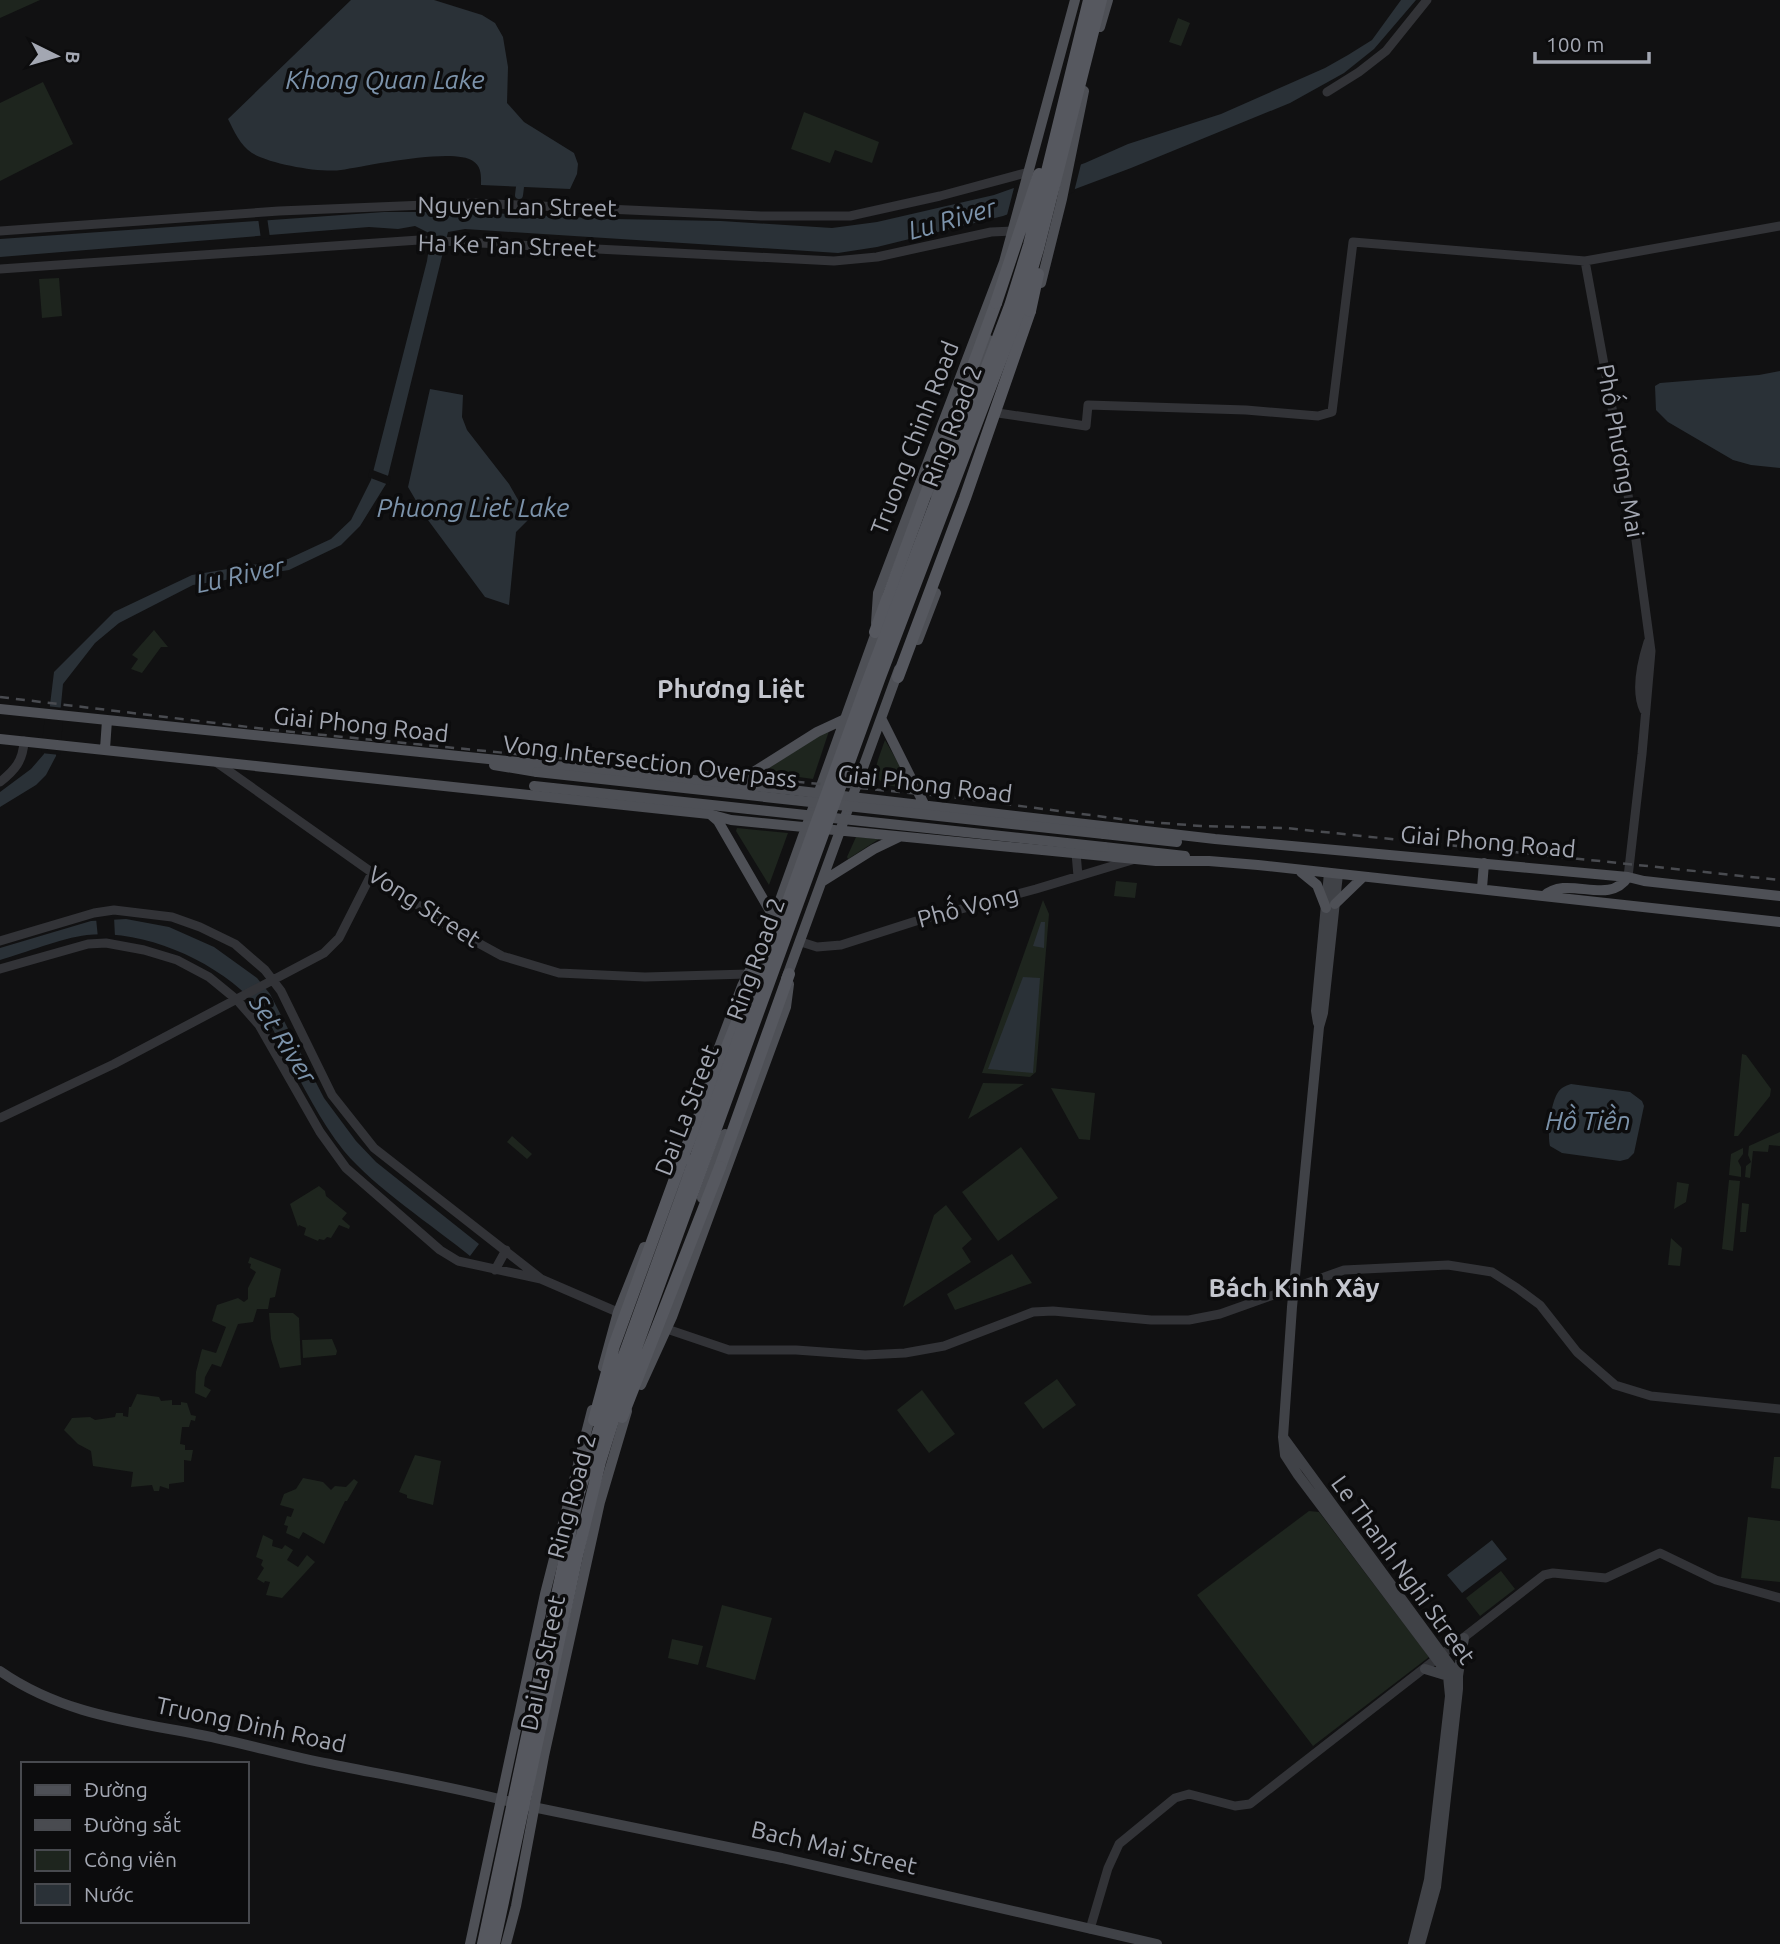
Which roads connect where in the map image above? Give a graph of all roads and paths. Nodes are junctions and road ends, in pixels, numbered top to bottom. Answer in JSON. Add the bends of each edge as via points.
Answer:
{"nodes":[{"id":1,"x":1089,"y":0,"type":"edge"},
{"id":2,"x":1101,"y":0,"type":"edge"},
{"id":3,"x":1108,"y":0,"type":"edge"},
{"id":4,"x":1427,"y":0,"type":"edge"},
{"id":5,"x":1073,"y":4,"type":"edge"},
{"id":6,"x":1101,"y":24,"type":"junction"},
{"id":7,"x":1327,"y":92,"type":"dead end"},
{"id":8,"x":1064,"y":122,"type":"junction"},
{"id":9,"x":1029,"y":172,"type":"junction"},
{"id":10,"x":1780,"y":226,"type":"edge"},
{"id":11,"x":1014,"y":227,"type":"junction"},
{"id":12,"x":0,"y":231,"type":"edge"},
{"id":13,"x":1585,"y":261,"type":"junction"},
{"id":14,"x":1004,"y":262,"type":"junction"},
{"id":15,"x":1045,"y":265,"type":"junction"},
{"id":16,"x":0,"y":269,"type":"edge"},
{"id":17,"x":978,"y":371,"type":"junction"},
{"id":18,"x":1002,"y":379,"type":"junction"},
{"id":19,"x":998,"y":413,"type":"junction"},
{"id":20,"x":875,"y":632,"type":"junction"},
{"id":21,"x":898,"y":677,"type":"junction"},
{"id":22,"x":0,"y":709,"type":"edge"},
{"id":23,"x":845,"y":719,"type":"junction"},
{"id":24,"x":107,"y":720,"type":"junction"},
{"id":25,"x":882,"y":720,"type":"junction"},
{"id":26,"x":0,"y":738,"type":"edge"},
{"id":27,"x":24,"y":741,"type":"junction"},
{"id":28,"x":105,"y":749,"type":"junction"},
{"id":29,"x":457,"y":755,"type":"junction"},
{"id":30,"x":215,"y":760,"type":"junction"},
{"id":31,"x":829,"y":761,"type":"junction"},
{"id":32,"x":865,"y":766,"type":"junction"},
{"id":33,"x":0,"y":782,"type":"edge"},
{"id":34,"x":729,"y":783,"type":"junction"},
{"id":35,"x":473,"y":787,"type":"junction"},
{"id":36,"x":818,"y":793,"type":"junction"},
{"id":37,"x":853,"y":796,"type":"junction"},
{"id":38,"x":893,"y":801,"type":"junction"},
{"id":39,"x":924,"y":804,"type":"junction"},
{"id":40,"x":715,"y":815,"type":"junction"},
{"id":41,"x":806,"y":827,"type":"junction"},
{"id":42,"x":840,"y":830,"type":"junction"},
{"id":43,"x":889,"y":835,"type":"junction"},
{"id":44,"x":902,"y":836,"type":"junction"},
{"id":45,"x":1215,"y":839,"type":"junction"},
{"id":46,"x":1076,"y":853,"type":"junction"},
{"id":47,"x":1135,"y":859,"type":"junction"},
{"id":48,"x":1209,"y":861,"type":"junction"},
{"id":49,"x":1484,"y":863,"type":"junction"},
{"id":50,"x":1296,"y":869,"type":"junction"},
{"id":51,"x":372,"y":873,"type":"junction"},
{"id":52,"x":1333,"y":874,"type":"junction"},
{"id":53,"x":1077,"y":876,"type":"junction"},
{"id":54,"x":1363,"y":877,"type":"junction"},
{"id":55,"x":1628,"y":877,"type":"junction"},
{"id":56,"x":823,"y":881,"type":"junction"},
{"id":57,"x":1482,"y":888,"type":"junction"},
{"id":58,"x":1544,"y":896,"type":"junction"},
{"id":59,"x":1780,"y":896,"type":"edge"},
{"id":60,"x":1330,"y":906,"type":"junction"},
{"id":61,"x":773,"y":916,"type":"junction"},
{"id":62,"x":1780,"y":922,"type":"edge"},
{"id":63,"x":0,"y":941,"type":"edge"},
{"id":64,"x":801,"y":942,"type":"junction"},
{"id":65,"x":758,"y":958,"type":"junction"},
{"id":66,"x":0,"y":970,"type":"edge"},
{"id":67,"x":747,"y":974,"type":"junction"},
{"id":68,"x":789,"y":974,"type":"junction"},
{"id":69,"x":270,"y":982,"type":"junction"},
{"id":70,"x":239,"y":999,"type":"junction"},
{"id":71,"x":0,"y":1118,"type":"edge"},
{"id":72,"x":662,"y":1202,"type":"junction"},
{"id":73,"x":709,"y":1217,"type":"junction"},
{"id":74,"x":668,"y":1218,"type":"junction"},
{"id":75,"x":693,"y":1221,"type":"junction"},
{"id":76,"x":657,"y":1249,"type":"junction"},
{"id":77,"x":506,"y":1250,"type":"junction"},
{"id":78,"x":680,"y":1257,"type":"junction"},
{"id":79,"x":495,"y":1270,"type":"junction"},
{"id":80,"x":541,"y":1279,"type":"junction"},
{"id":81,"x":1294,"y":1289,"type":"junction"},
{"id":82,"x":618,"y":1312,"type":"junction"},
{"id":83,"x":633,"y":1317,"type":"junction"},
{"id":84,"x":654,"y":1325,"type":"junction"},
{"id":85,"x":667,"y":1329,"type":"junction"},
{"id":86,"x":1780,"y":1409,"type":"edge"},
{"id":87,"x":589,"y":1420,"type":"junction"},
{"id":88,"x":625,"y":1421,"type":"junction"},
{"id":89,"x":585,"y":1497,"type":"junction"},
{"id":90,"x":1780,"y":1598,"type":"edge"},
{"id":91,"x":1464,"y":1638,"type":"junction"},
{"id":92,"x":1440,"y":1657,"type":"junction"},
{"id":93,"x":1425,"y":1669,"type":"junction"},
{"id":94,"x":0,"y":1671,"type":"edge"},
{"id":95,"x":1453,"y":1676,"type":"junction"},
{"id":96,"x":519,"y":1711,"type":"junction"},
{"id":97,"x":553,"y":1717,"type":"junction"},
{"id":98,"x":501,"y":1799,"type":"junction"},
{"id":99,"x":535,"y":1808,"type":"junction"},
{"id":100,"x":1090,"y":1929,"type":"junction"},
{"id":101,"x":470,"y":1944,"type":"edge"},
{"id":102,"x":483,"y":1944,"type":"edge"},
{"id":103,"x":494,"y":1944,"type":"edge"},
{"id":104,"x":506,"y":1944,"type":"edge"},
{"id":105,"x":1157,"y":1944,"type":"edge"},
{"id":106,"x":1413,"y":1944,"type":"edge"},
{"id":107,"x":1420,"y":1944,"type":"edge"}],
"edges":[{"from":1,"to":8,"type":"highway","name":"Ring Road 2","bridge":true},
{"from":2,"to":8,"type":"highway","name":"Ring Road 2","bridge":true},
{"from":3,"to":6,"type":"main road"},
{"from":4,"to":7,"type":"street","via":[[1375,60]]},
{"from":5,"to":6,"type":"main road"},
{"from":5,"to":9,"type":"main road","name":"Truong Chinh Road"},
{"from":6,"to":15,"type":"main road"},
{"from":8,"to":20,"type":"highway","bridge":true},
{"from":8,"to":21,"type":"highway","bridge":true,"via":[[1062,178],[1030,311]]},
{"from":8,"to":89,"type":"highway","name":"Ring Road 2","bridge":true,"via":[[1038,249],[1020,309],[871,703]]},
{"from":9,"to":11,"type":"main road","name":"Truong Chinh Road"},
{"from":9,"to":12,"type":"street","name":"Nguyen Lan Street","via":[[850,216],[474,203],[292,210]]},
{"from":10,"to":13,"type":"street"},
{"from":11,"to":14,"type":"main road","name":"Truong Chinh Road"},
{"from":11,"to":16,"type":"street","name":"Ha Ke Tan Street","via":[[866,259],[834,261],[429,241]]},
{"from":13,"to":19,"type":"street","via":[[1353,242],[1332,412],[1318,416],[1088,405],[1086,426]]},
{"from":13,"to":55,"type":"street","name":"Phố Phương Mai","via":[[1635,533],[1648,642],[1640,700],[1645,712],[1642,754]]},
{"from":14,"to":17,"type":"main road","name":"Truong Chinh Road","via":[[1000,306]]},
{"from":14,"to":20,"type":"main road","name":"Truong Chinh Road","via":[[878,593]]},
{"from":15,"to":18,"type":"main road"},
{"from":15,"to":19,"type":"main road","via":[[1037,305]]},
{"from":17,"to":18,"type":"main road"},
{"from":17,"to":20,"type":"main road","name":"Truong Chinh Road","via":[[890,608]]},
{"from":18,"to":21,"type":"main road"},
{"from":19,"to":21,"type":"main road","via":[[927,618]]},
{"from":20,"to":23,"type":"main road","name":"Truong Chinh Road"},
{"from":21,"to":25,"type":"main road"},
{"from":22,"to":24,"type":"main road","name":"Giai Phong Road"},
{"from":23,"to":31,"type":"main road","name":"Truong Chinh Road"},
{"from":23,"to":34,"type":"main road"},
{"from":24,"to":28,"type":"main road"},
{"from":24,"to":29,"type":"main road","name":"Giai Phong Road"},
{"from":25,"to":32,"type":"main road"},
{"from":25,"to":39,"type":"main road"},
{"from":26,"to":27,"type":"main road"},
{"from":27,"to":28,"type":"main road","name":"Giai Phong Road"},
{"from":27,"to":33,"type":"street","via":[[21,761]]},
{"from":28,"to":30,"type":"main road","name":"Giai Phong Road"},
{"from":29,"to":34,"type":"main road","name":"Giai Phong Road"},
{"from":29,"to":45,"type":"main road","name":"Vong Intersection Overpass","bridge":true,"via":[[515,770],[1178,842]]},
{"from":30,"to":35,"type":"main road","name":"Giai Phong Road"},
{"from":30,"to":51,"type":"street","name":"Vong Street"},
{"from":31,"to":32,"type":"main road"},
{"from":31,"to":36,"type":"main road","name":"Truong Chinh Road"},
{"from":32,"to":37,"type":"main road"},
{"from":34,"to":36,"type":"main road","name":"Giai Phong Road"},
{"from":34,"to":40,"type":"main road"},
{"from":35,"to":40,"type":"main road","name":"Giai Phong Road"},
{"from":35,"to":48,"type":"main road","name":"Vong Intersection Overpass","bridge":true,"via":[[534,786]]},
{"from":36,"to":37,"type":"main road","name":"Giai Phong Road"},
{"from":36,"to":41,"type":"main road","name":"Truong Chinh Road"},
{"from":37,"to":38,"type":"main road","name":"Giai Phong Road"},
{"from":37,"to":42,"type":"main road"},
{"from":38,"to":39,"type":"main road","name":"Giai Phong Road"},
{"from":38,"to":43,"type":"main road","via":[[884,809],[882,820]]},
{"from":39,"to":45,"type":"main road","name":"Giai Phong Road"},
{"from":40,"to":41,"type":"main road","name":"Giai Phong Road"},
{"from":40,"to":61,"type":"main road"},
{"from":41,"to":42,"type":"main road","name":"Giai Phong Road"},
{"from":41,"to":61,"type":"main road","name":"Truong Chinh Road"},
{"from":42,"to":43,"type":"main road","name":"Giai Phong Road"},
{"from":42,"to":56,"type":"main road"},
{"from":43,"to":44,"type":"main road","name":"Giai Phong Road"},
{"from":44,"to":46,"type":"main road","name":"Giai Phong Road"},
{"from":44,"to":56,"type":"main road"},
{"from":45,"to":49,"type":"main road","name":"Giai Phong Road"},
{"from":46,"to":47,"type":"main road","name":"Giai Phong Road"},
{"from":46,"to":53,"type":"street"},
{"from":47,"to":48,"type":"main road","name":"Giai Phong Road"},
{"from":47,"to":53,"type":"street","name":"Phố Vọng"},
{"from":48,"to":50,"type":"main road","name":"Giai Phong Road"},
{"from":49,"to":55,"type":"main road","name":"Giai Phong Road"},
{"from":49,"to":57,"type":"main road"},
{"from":50,"to":52,"type":"main road","name":"Giai Phong Road"},
{"from":50,"to":60,"type":"main road","via":[[1317,885]]},
{"from":51,"to":67,"type":"street","name":"Vong Street","via":[[478,944],[559,973],[645,977]]},
{"from":51,"to":69,"type":"street","via":[[334,943]]},
{"from":52,"to":54,"type":"main road","name":"Giai Phong Road"},
{"from":52,"to":60,"type":"main road","name":"Le Thanh Nghi Street"},
{"from":53,"to":64,"type":"street","name":"Phố Vọng","via":[[830,948]]},
{"from":54,"to":57,"type":"main road","name":"Giai Phong Road"},
{"from":54,"to":60,"type":"main road"},
{"from":55,"to":58,"type":"main road","via":[[1611,890],[1566,888]]},
{"from":55,"to":59,"type":"main road","name":"Giai Phong Road"},
{"from":56,"to":64,"type":"main road"},
{"from":57,"to":58,"type":"main road","name":"Giai Phong Road"},
{"from":58,"to":62,"type":"main road","name":"Giai Phong Road"},
{"from":60,"to":81,"type":"main road","name":"Le Thanh Nghi Street","via":[[1316,1011],[1319,1027]]},
{"from":61,"to":65,"type":"main road","name":"Truong Chinh Road"},
{"from":63,"to":69,"type":"street","via":[[104,911],[139,911],[172,917],[235,944],[254,959]]},
{"from":64,"to":68,"type":"main road","name":"Dai La Street"},
{"from":65,"to":67,"type":"main road","name":"Dai La Street"},
{"from":65,"to":74,"type":"main road","name":"Dai La Street","via":[[745,1015]]},
{"from":65,"to":89,"type":"highway","bridge":true,"via":[[605,1377]]},
{"from":66,"to":70,"type":"street","via":[[106,943],[177,961]]},
{"from":67,"to":72,"type":"main road","name":"Dai La Street"},
{"from":68,"to":73,"type":"main road","name":"Dai La Street","via":[[786,1007]]},
{"from":68,"to":75,"type":"main road","name":"Dai La Street"},
{"from":68,"to":89,"type":"highway","bridge":true,"via":[[720,1167]]},
{"from":69,"to":70,"type":"street"},
{"from":69,"to":77,"type":"street","via":[[281,991],[332,1095],[373,1146]]},
{"from":70,"to":71,"type":"street"},
{"from":70,"to":79,"type":"street","via":[[346,1168],[450,1258]]},
{"from":72,"to":74,"type":"main road"},
{"from":72,"to":82,"type":"main road","name":"Dai La Street"},
{"from":73,"to":75,"type":"main road"},
{"from":73,"to":85,"type":"main road","name":"Dai La Street"},
{"from":74,"to":76,"type":"main road","name":"Dai La Street"},
{"from":75,"to":78,"type":"main road","name":"Dai La Street"},
{"from":76,"to":78,"type":"main road"},
{"from":76,"to":83,"type":"main road","name":"Dai La Street"},
{"from":77,"to":79,"type":"street"},
{"from":77,"to":80,"type":"street"},
{"from":78,"to":84,"type":"main road","name":"Dai La Street"},
{"from":79,"to":80,"type":"street"},
{"from":80,"to":82,"type":"street"},
{"from":81,"to":85,"type":"street","via":[[1189,1320],[1033,1312],[928,1350],[865,1356],[729,1350]]},
{"from":81,"to":86,"type":"street","via":[[1344,1270],[1438,1265],[1492,1272],[1540,1305],[1577,1352],[1615,1385],[1651,1396]]},
{"from":81,"to":92,"type":"main road","name":"Le Thanh Nghi Street","via":[[1283,1437]]},
{"from":82,"to":83,"type":"street"},
{"from":82,"to":87,"type":"main road","name":"Dai La Street"},
{"from":83,"to":84,"type":"street"},
{"from":83,"to":87,"type":"main road","name":"Dai La Street"},
{"from":84,"to":85,"type":"street"},
{"from":84,"to":88,"type":"main road","name":"Dai La Street"},
{"from":85,"to":88,"type":"main road","name":"Dai La Street"},
{"from":87,"to":96,"type":"main road","name":"Dai La Street"},
{"from":88,"to":97,"type":"main road","name":"Dai La Street","via":[[600,1502]]},
{"from":89,"to":102,"type":"highway","name":"Ring Road 2","bridge":true},
{"from":89,"to":103,"type":"highway","name":"Ring Road 2","bridge":true,"via":[[577,1556]]},
{"from":90,"to":91,"type":"street","via":[[1716,1580],[1660,1553],[1606,1578],[1544,1575]]},
{"from":91,"to":92,"type":"street"},
{"from":91,"to":95,"type":"main road"},
{"from":92,"to":93,"type":"street"},
{"from":92,"to":95,"type":"main road","name":"Le Thanh Nghi Street"},
{"from":93,"to":95,"type":"main road"},
{"from":93,"to":100,"type":"street","via":[[1250,1804],[1235,1807],[1189,1794],[1175,1798],[1116,1849]]},
{"from":94,"to":98,"type":"main road","name":"Truong Dinh Road","via":[[43,1697],[104,1717]]},
{"from":95,"to":106,"type":"main road","name":"Le Thanh Nghi Street","via":[[1430,1871]]},
{"from":95,"to":107,"type":"main road","name":"Le Thanh Nghi Street","via":[[1458,1689],[1436,1887]]},
{"from":96,"to":97,"type":"main road"},
{"from":96,"to":98,"type":"main road","name":"Dai La Street"},
{"from":97,"to":99,"type":"main road","name":"Dai La Street"},
{"from":98,"to":99,"type":"main road","name":"Bach Mai Street"},
{"from":98,"to":101,"type":"main road","name":"Dai La Street"},
{"from":99,"to":100,"type":"main road","name":"Bach Mai Street","via":[[782,1858]]},
{"from":99,"to":104,"type":"main road","name":"Dai La Street"},
{"from":100,"to":105,"type":"main road","name":"Bach Mai Street"}]}
